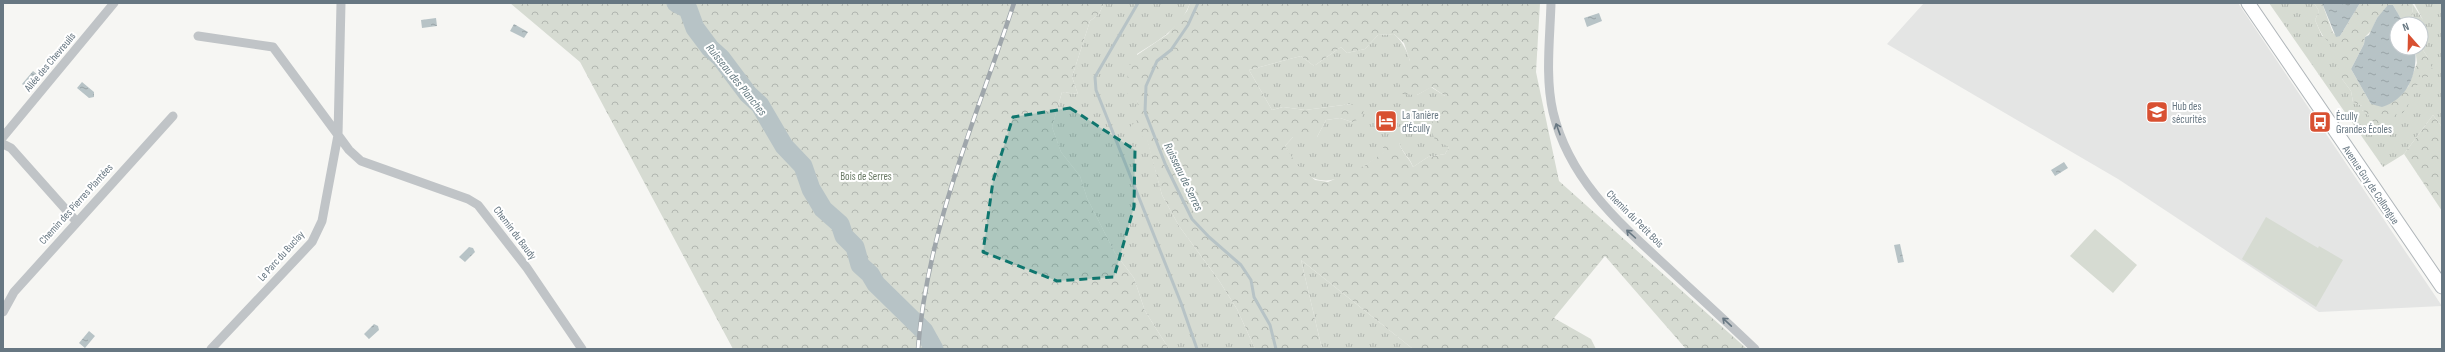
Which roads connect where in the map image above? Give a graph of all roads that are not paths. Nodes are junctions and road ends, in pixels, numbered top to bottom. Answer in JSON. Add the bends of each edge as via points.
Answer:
{"nodes":[{"id":1,"x":114,"y":3,"type":"edge"},
{"id":2,"x":341,"y":3,"type":"edge"},
{"id":3,"x":1552,"y":3,"type":"edge"},
{"id":4,"x":2248,"y":3,"type":"edge"},
{"id":5,"x":198,"y":36,"type":"dead end"},
{"id":6,"x":173,"y":116,"type":"dead end"},
{"id":7,"x":338,"y":135,"type":"junction"},
{"id":8,"x":3,"y":137,"type":"edge"},
{"id":9,"x":3,"y":144,"type":"edge"},
{"id":10,"x":76,"y":221,"type":"junction"},
{"id":11,"x":2442,"y":287,"type":"edge"},
{"id":12,"x":3,"y":312,"type":"edge"},
{"id":13,"x":211,"y":349,"type":"edge"},
{"id":14,"x":582,"y":349,"type":"edge"},
{"id":15,"x":1755,"y":349,"type":"edge"}],
"edges":[{"from":1,"to":8,"type":"street","name":"Allée des Chevreuils"},
{"from":2,"to":7,"type":"street"},
{"from":15,"to":3,"type":"street","name":"Chemin du Petit Bois","one_way":true,"via":[[1611,215],[1594,196],[1575,167],[1558,128],[1551,102],[1549,73]]},
{"from":4,"to":11,"type":"main road","name":"Avenue Guy de Collongue"},
{"from":5,"to":7,"type":"street","name":"Chemin du Baudy","via":[[273,47]]},
{"from":6,"to":10,"type":"street","name":"Chemin des Pierres Plantées"},
{"from":7,"to":13,"type":"street","name":"Le Parc du Buclay","via":[[322,221],[312,242]]},
{"from":7,"to":14,"type":"street","name":"Chemin du Baudy","via":[[361,161],[468,199],[478,205],[527,268]]},
{"from":9,"to":10,"type":"street","via":[[11,148]]},
{"from":10,"to":12,"type":"street","name":"Chemin des Pierres Plantées","via":[[14,292]]}]}
